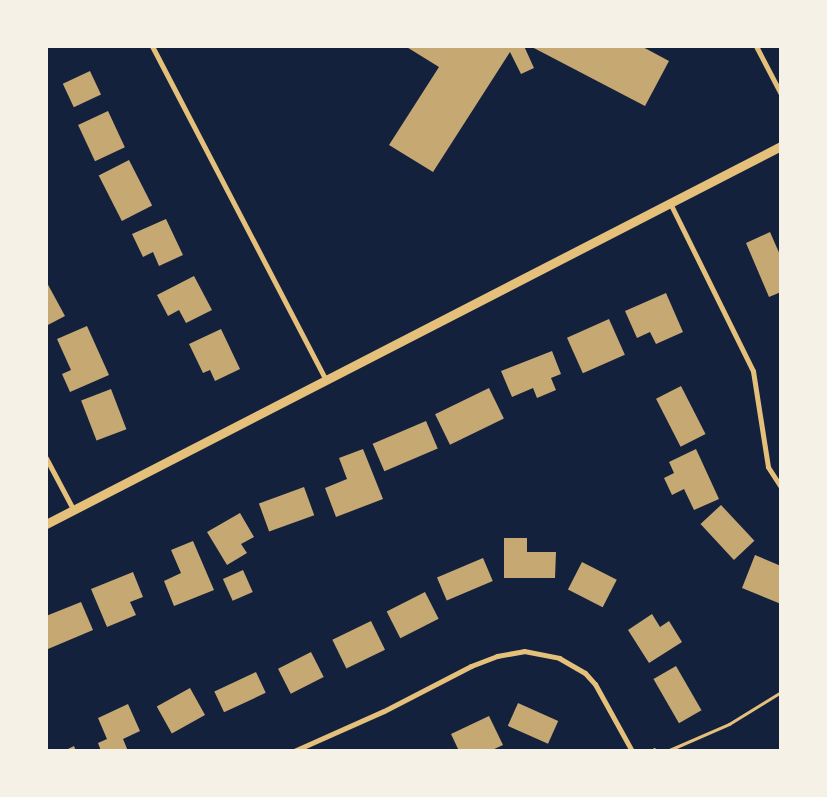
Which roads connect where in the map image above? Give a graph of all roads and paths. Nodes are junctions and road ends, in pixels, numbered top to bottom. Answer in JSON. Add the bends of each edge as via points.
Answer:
{"nodes":[{"id":1,"x":152,"y":46,"type":"edge"},
{"id":2,"x":756,"y":46,"type":"edge"},
{"id":3,"x":781,"y":94,"type":"edge"},
{"id":4,"x":781,"y":146,"type":"edge"},
{"id":5,"x":670,"y":203,"type":"junction"},
{"id":6,"x":326,"y":380,"type":"junction"},
{"id":7,"x":46,"y":458,"type":"edge"},
{"id":8,"x":781,"y":487,"type":"edge"},
{"id":9,"x":73,"y":510,"type":"junction"},
{"id":10,"x":46,"y":524,"type":"edge"},
{"id":11,"x":781,"y":692,"type":"edge"},
{"id":12,"x":294,"y":751,"type":"edge"},
{"id":13,"x":632,"y":751,"type":"edge"},
{"id":14,"x":667,"y":751,"type":"edge"}],
"edges":[{"from":1,"to":6,"type":"street"},
{"from":2,"to":3,"type":"street"},
{"from":4,"to":5,"type":"street"},
{"from":5,"to":6,"type":"street"},
{"from":5,"to":8,"type":"street","via":[[753,372],[768,467]]},
{"from":6,"to":9,"type":"street"},
{"from":7,"to":9,"type":"street"},
{"from":9,"to":10,"type":"street"},
{"from":11,"to":14,"type":"path","via":[[729,724]]},
{"from":12,"to":13,"type":"street","via":[[384,711],[471,666],[497,656],[524,651],[559,658],[585,673],[595,684]]}]}
